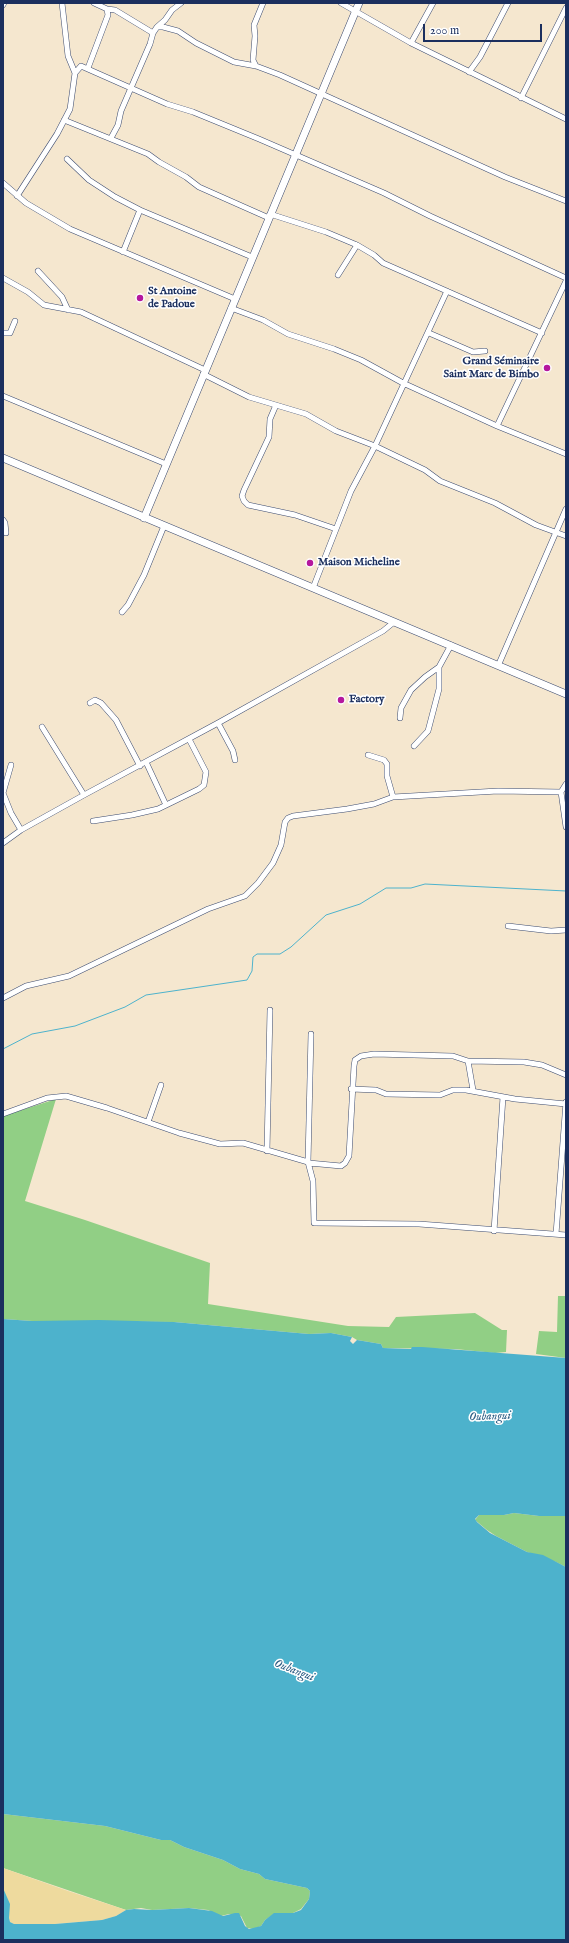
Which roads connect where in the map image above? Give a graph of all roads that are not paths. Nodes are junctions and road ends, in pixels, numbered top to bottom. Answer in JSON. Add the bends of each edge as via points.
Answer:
{"nodes":[{"id":1,"x":62,"y":3,"type":"edge"},
{"id":2,"x":94,"y":3,"type":"edge"},
{"id":3,"x":181,"y":3,"type":"edge"},
{"id":4,"x":263,"y":3,"type":"edge"},
{"id":5,"x":341,"y":3,"type":"edge"},
{"id":6,"x":359,"y":3,"type":"edge"},
{"id":7,"x":433,"y":3,"type":"edge"},
{"id":8,"x":508,"y":3,"type":"edge"},
{"id":9,"x":566,"y":8,"type":"edge"},
{"id":10,"x":107,"y":9,"type":"junction"},
{"id":11,"x":356,"y":12,"type":"junction"},
{"id":12,"x":157,"y":27,"type":"junction"},
{"id":13,"x":153,"y":33,"type":"junction"},
{"id":14,"x":411,"y":43,"type":"junction"},
{"id":15,"x":256,"y":66,"type":"junction"},
{"id":16,"x":88,"y":68,"type":"junction"},
{"id":17,"x":469,"y":72,"type":"junction"},
{"id":18,"x":75,"y":73,"type":"junction"},
{"id":19,"x":131,"y":87,"type":"junction"},
{"id":20,"x":320,"y":95,"type":"junction"},
{"id":21,"x":521,"y":98,"type":"junction"},
{"id":22,"x":566,"y":119,"type":"edge"},
{"id":23,"x":64,"y":120,"type":"junction"},
{"id":24,"x":111,"y":138,"type":"junction"},
{"id":25,"x":296,"y":155,"type":"junction"},
{"id":26,"x":67,"y":159,"type":"dead end"},
{"id":27,"x":3,"y":183,"type":"edge"},
{"id":28,"x":17,"y":196,"type":"junction"},
{"id":29,"x":566,"y":201,"type":"edge"},
{"id":30,"x":140,"y":210,"type":"junction"},
{"id":31,"x":270,"y":216,"type":"junction"},
{"id":32,"x":357,"y":245,"type":"junction"},
{"id":33,"x":123,"y":252,"type":"junction"},
{"id":34,"x":252,"y":257,"type":"junction"},
{"id":35,"x":38,"y":271,"type":"dead end"},
{"id":36,"x":338,"y":275,"type":"dead end"},
{"id":37,"x":3,"y":278,"type":"edge"},
{"id":38,"x":566,"y":280,"type":"edge"},
{"id":39,"x":447,"y":291,"type":"junction"},
{"id":40,"x":235,"y":299,"type":"junction"},
{"id":41,"x":231,"y":308,"type":"junction"},
{"id":42,"x":68,"y":310,"type":"junction"},
{"id":43,"x":15,"y":321,"type":"dead end"},
{"id":44,"x":3,"y":333,"type":"edge"},
{"id":45,"x":429,"y":333,"type":"junction"},
{"id":46,"x":542,"y":333,"type":"junction"},
{"id":47,"x":485,"y":352,"type":"dead end"},
{"id":48,"x":204,"y":372,"type":"junction"},
{"id":49,"x":403,"y":383,"type":"junction"},
{"id":50,"x":3,"y":396,"type":"edge"},
{"id":51,"x":276,"y":405,"type":"junction"},
{"id":52,"x":497,"y":426,"type":"junction"},
{"id":53,"x":375,"y":446,"type":"junction"},
{"id":54,"x":566,"y":454,"type":"edge"},
{"id":55,"x":3,"y":458,"type":"edge"},
{"id":56,"x":166,"y":464,"type":"junction"},
{"id":57,"x":566,"y":510,"type":"edge"},
{"id":58,"x":144,"y":518,"type":"junction"},
{"id":59,"x":3,"y":520,"type":"edge"},
{"id":60,"x":164,"y":526,"type":"junction"},
{"id":61,"x":336,"y":529,"type":"junction"},
{"id":62,"x":556,"y":531,"type":"junction"},
{"id":63,"x":6,"y":532,"type":"dead end"},
{"id":64,"x":566,"y":536,"type":"edge"},
{"id":65,"x":313,"y":588,"type":"junction"},
{"id":66,"x":122,"y":612,"type":"dead end"},
{"id":67,"x":394,"y":622,"type":"junction"},
{"id":68,"x":451,"y":645,"type":"junction"},
{"id":69,"x":439,"y":666,"type":"junction"},
{"id":70,"x":498,"y":666,"type":"junction"},
{"id":71,"x":566,"y":694,"type":"edge"},
{"id":72,"x":90,"y":703,"type":"dead end"},
{"id":73,"x":400,"y":718,"type":"dead end"},
{"id":74,"x":218,"y":724,"type":"junction"},
{"id":75,"x":42,"y":727,"type":"dead end"},
{"id":76,"x":190,"y":739,"type":"junction"},
{"id":77,"x":414,"y":746,"type":"dead end"},
{"id":78,"x":368,"y":755,"type":"dead end"},
{"id":79,"x":235,"y":760,"type":"dead end"},
{"id":80,"x":146,"y":762,"type":"junction"},
{"id":81,"x":11,"y":765,"type":"dead end"},
{"id":82,"x":140,"y":766,"type":"junction"},
{"id":83,"x":566,"y":784,"type":"edge"},
{"id":84,"x":561,"y":792,"type":"junction"},
{"id":85,"x":3,"y":793,"type":"edge"},
{"id":86,"x":84,"y":795,"type":"junction"},
{"id":87,"x":393,"y":797,"type":"junction"},
{"id":88,"x":166,"y":805,"type":"junction"},
{"id":89,"x":93,"y":821,"type":"dead end"},
{"id":90,"x":566,"y":827,"type":"edge"},
{"id":91,"x":21,"y":830,"type":"junction"},
{"id":92,"x":3,"y":843,"type":"edge"},
{"id":93,"x":508,"y":926,"type":"dead end"},
{"id":94,"x":566,"y":930,"type":"edge"},
{"id":95,"x":3,"y":998,"type":"edge"},
{"id":96,"x":270,"y":1010,"type":"dead end"},
{"id":97,"x":311,"y":1034,"type":"dead end"},
{"id":98,"x":468,"y":1061,"type":"junction"},
{"id":99,"x":566,"y":1075,"type":"edge"},
{"id":100,"x":160,"y":1085,"type":"dead end"},
{"id":101,"x":351,"y":1089,"type":"junction"},
{"id":102,"x":473,"y":1090,"type":"junction"},
{"id":103,"x":503,"y":1097,"type":"junction"},
{"id":104,"x":566,"y":1103,"type":"edge"},
{"id":105,"x":3,"y":1114,"type":"edge"},
{"id":106,"x":148,"y":1122,"type":"junction"},
{"id":107,"x":267,"y":1151,"type":"junction"},
{"id":108,"x":308,"y":1163,"type":"junction"},
{"id":109,"x":494,"y":1231,"type":"junction"},
{"id":110,"x":556,"y":1234,"type":"junction"},
{"id":111,"x":566,"y":1235,"type":"edge"}],
"edges":[{"from":1,"to":18,"type":"street","via":[[68,56]]},
{"from":2,"to":10,"type":"street"},
{"from":3,"to":12,"type":"street"},
{"from":4,"to":15,"type":"street","via":[[254,25],[253,60]]},
{"from":5,"to":11,"type":"street"},
{"from":6,"to":11,"type":"main road"},
{"from":7,"to":14,"type":"street"},
{"from":8,"to":17,"type":"street","via":[[480,57]]},
{"from":9,"to":21,"type":"street"},
{"from":10,"to":13,"type":"street","via":[[115,10]]},
{"from":10,"to":16,"type":"street","via":[[108,15]]},
{"from":11,"to":14,"type":"street"},
{"from":11,"to":20,"type":"main road"},
{"from":12,"to":13,"type":"street"},
{"from":12,"to":15,"type":"street","via":[[178,31],[234,62]]},
{"from":13,"to":19,"type":"street"},
{"from":14,"to":17,"type":"street"},
{"from":15,"to":20,"type":"street"},
{"from":16,"to":18,"type":"street","via":[[81,66]]},
{"from":16,"to":19,"type":"street"},
{"from":17,"to":21,"type":"street"},
{"from":18,"to":23,"type":"street","via":[[70,109]]},
{"from":19,"to":24,"type":"street"},
{"from":19,"to":25,"type":"street","via":[[167,104]]},
{"from":20,"to":25,"type":"main road"},
{"from":20,"to":29,"type":"street","via":[[505,177]]},
{"from":21,"to":22,"type":"street"},
{"from":23,"to":24,"type":"street"},
{"from":23,"to":28,"type":"street"},
{"from":24,"to":31,"type":"street","via":[[148,154],[199,187]]},
{"from":25,"to":31,"type":"main road"},
{"from":25,"to":38,"type":"street","via":[[407,204]]},
{"from":26,"to":30,"type":"street","via":[[100,188]]},
{"from":27,"to":28,"type":"street"},
{"from":28,"to":33,"type":"street","via":[[70,229]]},
{"from":30,"to":33,"type":"street"},
{"from":30,"to":34,"type":"street"},
{"from":31,"to":32,"type":"street","via":[[326,232]]},
{"from":31,"to":34,"type":"main road"},
{"from":32,"to":36,"type":"street"},
{"from":32,"to":39,"type":"street","via":[[383,264]]},
{"from":33,"to":40,"type":"street"},
{"from":34,"to":40,"type":"main road"},
{"from":35,"to":42,"type":"street","via":[[62,297]]},
{"from":37,"to":42,"type":"street","via":[[28,292],[44,305]]},
{"from":38,"to":46,"type":"street"},
{"from":39,"to":45,"type":"street"},
{"from":39,"to":46,"type":"street"},
{"from":40,"to":41,"type":"main road"},
{"from":41,"to":48,"type":"main road"},
{"from":41,"to":49,"type":"street","via":[[263,320],[288,334],[341,351]]},
{"from":42,"to":48,"type":"street","via":[[81,312]]},
{"from":43,"to":44,"type":"street","via":[[10,333]]},
{"from":45,"to":47,"type":"street","via":[[473,352]]},
{"from":45,"to":49,"type":"street"},
{"from":46,"to":52,"type":"street"},
{"from":48,"to":51,"type":"street","via":[[249,397]]},
{"from":48,"to":56,"type":"main road"},
{"from":49,"to":52,"type":"street"},
{"from":49,"to":53,"type":"street"},
{"from":50,"to":56,"type":"street"},
{"from":51,"to":53,"type":"street","via":[[306,414],[336,431]]},
{"from":51,"to":61,"type":"street","via":[[270,419],[269,437],[242,496],[244,501],[248,505],[295,515]]},
{"from":52,"to":54,"type":"street"},
{"from":53,"to":61,"type":"street","via":[[351,491]]},
{"from":53,"to":62,"type":"street","via":[[425,470],[440,481],[495,503],[536,525]]},
{"from":55,"to":58,"type":"main road"},
{"from":56,"to":58,"type":"main road"},
{"from":57,"to":62,"type":"street"},
{"from":58,"to":60,"type":"main road"},
{"from":59,"to":63,"type":"street"},
{"from":60,"to":65,"type":"main road"},
{"from":60,"to":66,"type":"street","via":[[144,575]]},
{"from":61,"to":65,"type":"street"},
{"from":62,"to":64,"type":"street"},
{"from":62,"to":70,"type":"street"},
{"from":65,"to":67,"type":"main road"},
{"from":67,"to":68,"type":"main road"},
{"from":67,"to":74,"type":"street","via":[[383,631]]},
{"from":68,"to":69,"type":"street"},
{"from":68,"to":70,"type":"main road"},
{"from":69,"to":73,"type":"street","via":[[411,690],[401,708]]},
{"from":69,"to":77,"type":"street","via":[[439,689],[428,730]]},
{"from":70,"to":71,"type":"main road"},
{"from":72,"to":82,"type":"street","via":[[95,700],[101,703],[116,720]]},
{"from":74,"to":76,"type":"street"},
{"from":74,"to":79,"type":"street","via":[[233,751]]},
{"from":75,"to":86,"type":"street"},
{"from":76,"to":80,"type":"street"},
{"from":76,"to":88,"type":"street","via":[[206,772],[204,785]]},
{"from":78,"to":87,"type":"street","via":[[384,760],[387,764],[387,776]]},
{"from":80,"to":82,"type":"street"},
{"from":80,"to":88,"type":"street"},
{"from":81,"to":85,"type":"street"},
{"from":82,"to":86,"type":"street"},
{"from":83,"to":84,"type":"street"},
{"from":84,"to":87,"type":"street","via":[[498,791]]},
{"from":84,"to":90,"type":"street"},
{"from":85,"to":91,"type":"street"},
{"from":86,"to":91,"type":"street"},
{"from":87,"to":95,"type":"street","via":[[374,804],[288,818],[273,863],[245,896],[208,909],[69,976],[26,986]]},
{"from":88,"to":89,"type":"street","via":[[132,816]]},
{"from":91,"to":92,"type":"street"},
{"from":93,"to":94,"type":"street","via":[[551,931]]},
{"from":96,"to":107,"type":"street"},
{"from":97,"to":108,"type":"street"},
{"from":98,"to":99,"type":"street","via":[[530,1063]]},
{"from":98,"to":101,"type":"street","via":[[453,1056],[361,1056],[355,1060]]},
{"from":98,"to":102,"type":"street"},
{"from":100,"to":106,"type":"street"},
{"from":101,"to":102,"type":"street","via":[[376,1090],[386,1094],[440,1095],[453,1090]]},
{"from":101,"to":108,"type":"street","via":[[349,1156],[345,1163],[341,1166]]},
{"from":102,"to":103,"type":"street"},
{"from":103,"to":104,"type":"street"},
{"from":103,"to":109,"type":"street"},
{"from":104,"to":110,"type":"street"},
{"from":105,"to":106,"type":"street","via":[[47,1098],[66,1096]]},
{"from":106,"to":107,"type":"street","via":[[220,1144],[243,1143]]},
{"from":107,"to":108,"type":"street"},
{"from":108,"to":109,"type":"street","via":[[312,1181],[314,1223],[419,1224]]},
{"from":109,"to":110,"type":"street"},
{"from":110,"to":111,"type":"street"}]}
